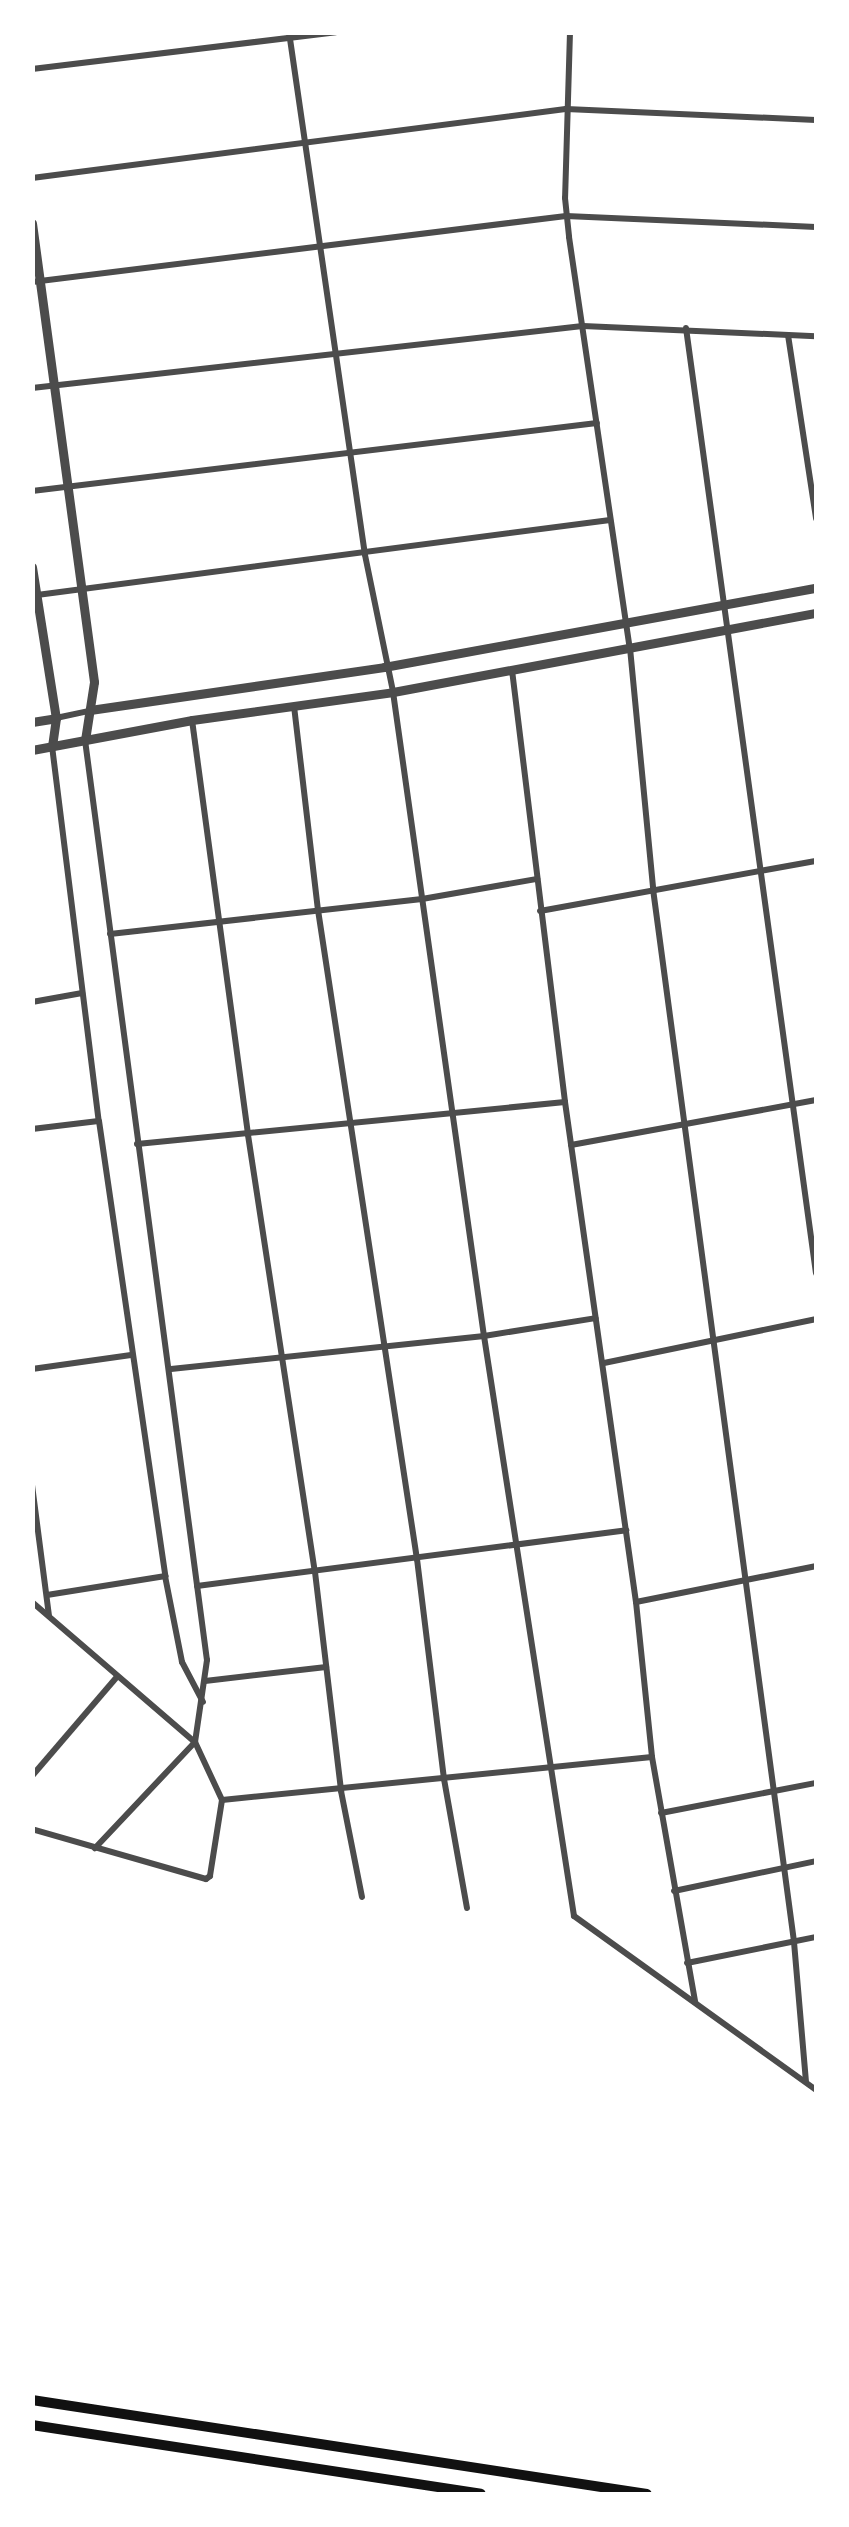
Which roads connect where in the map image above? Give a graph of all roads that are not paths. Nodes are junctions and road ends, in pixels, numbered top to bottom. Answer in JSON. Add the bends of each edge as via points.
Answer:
{"nodes":[{"id":1,"x":336,"y":32,"type":"edge"},
{"id":2,"x":570,"y":32,"type":"edge"},
{"id":3,"x":290,"y":36,"type":"edge"},
{"id":4,"x":32,"y":70,"type":"edge"},
{"id":5,"x":566,"y":109,"type":"junction"},
{"id":6,"x":816,"y":120,"type":"edge"},
{"id":7,"x":305,"y":144,"type":"junction"},
{"id":8,"x":32,"y":178,"type":"edge"},
{"id":9,"x":566,"y":216,"type":"junction"},
{"id":10,"x":32,"y":224,"type":"edge"},
{"id":11,"x":816,"y":228,"type":"edge"},
{"id":12,"x":320,"y":247,"type":"junction"},
{"id":13,"x":36,"y":282,"type":"edge"},
{"id":14,"x":583,"y":326,"type":"junction"},
{"id":15,"x":686,"y":328,"type":"junction"},
{"id":16,"x":788,"y":335,"type":"junction"},
{"id":17,"x":816,"y":336,"type":"edge"},
{"id":18,"x":335,"y":352,"type":"junction"},
{"id":19,"x":54,"y":385,"type":"junction"},
{"id":20,"x":32,"y":388,"type":"edge"},
{"id":21,"x":597,"y":423,"type":"junction"},
{"id":22,"x":350,"y":451,"type":"junction"},
{"id":23,"x":67,"y":485,"type":"junction"},
{"id":24,"x":32,"y":491,"type":"edge"},
{"id":25,"x":610,"y":520,"type":"junction"},
{"id":26,"x":816,"y":520,"type":"edge"},
{"id":27,"x":365,"y":555,"type":"junction"},
{"id":28,"x":32,"y":568,"type":"edge"},
{"id":29,"x":816,"y":588,"type":"edge"},
{"id":30,"x":82,"y":589,"type":"junction"},
{"id":31,"x":36,"y":600,"type":"edge"},
{"id":32,"x":727,"y":606,"type":"junction"},
{"id":33,"x":816,"y":614,"type":"edge"},
{"id":34,"x":626,"y":625,"type":"junction"},
{"id":35,"x":728,"y":632,"type":"junction"},
{"id":36,"x":630,"y":648,"type":"junction"},
{"id":37,"x":384,"y":667,"type":"junction"},
{"id":38,"x":512,"y":670,"type":"junction"},
{"id":39,"x":393,"y":692,"type":"junction"},
{"id":40,"x":294,"y":706,"type":"junction"},
{"id":41,"x":90,"y":710,"type":"junction"},
{"id":42,"x":56,"y":718,"type":"junction"},
{"id":43,"x":192,"y":720,"type":"junction"},
{"id":44,"x":32,"y":722,"type":"edge"},
{"id":45,"x":85,"y":740,"type":"junction"},
{"id":46,"x":52,"y":746,"type":"junction"},
{"id":47,"x":32,"y":750,"type":"edge"},
{"id":48,"x":816,"y":861,"type":"edge"},
{"id":49,"x":762,"y":870,"type":"junction"},
{"id":50,"x":536,"y":879,"type":"junction"},
{"id":51,"x":653,"y":889,"type":"junction"},
{"id":52,"x":422,"y":899,"type":"junction"},
{"id":53,"x":318,"y":910,"type":"junction"},
{"id":54,"x":540,"y":911,"type":"junction"},
{"id":55,"x":217,"y":919,"type":"junction"},
{"id":56,"x":110,"y":934,"type":"junction"},
{"id":57,"x":82,"y":993,"type":"junction"},
{"id":58,"x":32,"y":1002,"type":"edge"},
{"id":59,"x":816,"y":1100,"type":"edge"},
{"id":60,"x":565,"y":1102,"type":"junction"},
{"id":61,"x":796,"y":1104,"type":"junction"},
{"id":62,"x":455,"y":1115,"type":"junction"},
{"id":63,"x":99,"y":1121,"type":"junction"},
{"id":64,"x":352,"y":1124,"type":"junction"},
{"id":65,"x":686,"y":1125,"type":"junction"},
{"id":66,"x":32,"y":1129,"type":"edge"},
{"id":67,"x":248,"y":1135,"type":"junction"},
{"id":68,"x":137,"y":1144,"type":"junction"},
{"id":69,"x":572,"y":1145,"type":"junction"},
{"id":70,"x":816,"y":1273,"type":"edge"},
{"id":71,"x":596,"y":1318,"type":"junction"},
{"id":72,"x":816,"y":1319,"type":"edge"},
{"id":73,"x":484,"y":1336,"type":"junction"},
{"id":74,"x":715,"y":1340,"type":"junction"},
{"id":75,"x":383,"y":1346,"type":"junction"},
{"id":76,"x":131,"y":1354,"type":"junction"},
{"id":77,"x":284,"y":1356,"type":"junction"},
{"id":78,"x":604,"y":1363,"type":"junction"},
{"id":79,"x":32,"y":1369,"type":"edge"},
{"id":80,"x":170,"y":1369,"type":"junction"},
{"id":81,"x":32,"y":1485,"type":"edge"},
{"id":82,"x":626,"y":1530,"type":"junction"},
{"id":83,"x":518,"y":1544,"type":"junction"},
{"id":84,"x":416,"y":1559,"type":"junction"},
{"id":85,"x":816,"y":1566,"type":"edge"},
{"id":86,"x":315,"y":1572,"type":"junction"},
{"id":87,"x":166,"y":1576,"type":"junction"},
{"id":88,"x":747,"y":1580,"type":"junction"},
{"id":89,"x":197,"y":1586,"type":"junction"},
{"id":90,"x":47,"y":1595,"type":"junction"},
{"id":91,"x":636,"y":1602,"type":"junction"},
{"id":92,"x":34,"y":1608,"type":"edge"},
{"id":93,"x":49,"y":1617,"type":"junction"},
{"id":94,"x":326,"y":1668,"type":"junction"},
{"id":95,"x":117,"y":1677,"type":"junction"},
{"id":96,"x":205,"y":1682,"type":"junction"},
{"id":97,"x":203,"y":1703,"type":"junction"},
{"id":98,"x":196,"y":1742,"type":"junction"},
{"id":99,"x":652,"y":1757,"type":"junction"},
{"id":100,"x":549,"y":1766,"type":"junction"},
{"id":101,"x":32,"y":1776,"type":"edge"},
{"id":102,"x":444,"y":1779,"type":"junction"},
{"id":103,"x":816,"y":1783,"type":"edge"},
{"id":104,"x":341,"y":1791,"type":"junction"},
{"id":105,"x":771,"y":1792,"type":"junction"},
{"id":106,"x":222,"y":1800,"type":"junction"},
{"id":107,"x":661,"y":1814,"type":"junction"},
{"id":108,"x":32,"y":1829,"type":"edge"},
{"id":109,"x":95,"y":1848,"type":"junction"},
{"id":110,"x":816,"y":1861,"type":"edge"},
{"id":111,"x":782,"y":1868,"type":"junction"},
{"id":112,"x":674,"y":1891,"type":"junction"},
{"id":113,"x":362,"y":1897,"type":"dead end"},
{"id":114,"x":467,"y":1908,"type":"dead end"},
{"id":115,"x":816,"y":1937,"type":"edge"},
{"id":116,"x":794,"y":1942,"type":"junction"},
{"id":117,"x":687,"y":1963,"type":"junction"},
{"id":118,"x":695,"y":2004,"type":"junction"},
{"id":119,"x":806,"y":2082,"type":"junction"},
{"id":120,"x":816,"y":2090,"type":"edge"},
{"id":121,"x":32,"y":2400,"type":"edge"},
{"id":122,"x":32,"y":2425,"type":"edge"},
{"id":123,"x":481,"y":2494,"type":"edge"},
{"id":124,"x":647,"y":2494,"type":"edge"}],
"edges":[{"from":1,"to":3,"type":"street"},
{"from":2,"to":5,"type":"street"},
{"from":3,"to":4,"type":"street"},
{"from":3,"to":7,"type":"street"},
{"from":5,"to":6,"type":"street"},
{"from":5,"to":7,"type":"street"},
{"from":5,"to":9,"type":"street"},
{"from":7,"to":8,"type":"street"},
{"from":7,"to":12,"type":"street"},
{"from":9,"to":11,"type":"street"},
{"from":9,"to":12,"type":"street"},
{"from":9,"to":14,"type":"street"},
{"from":10,"to":13,"type":"street"},
{"from":12,"to":13,"type":"street"},
{"from":12,"to":18,"type":"street"},
{"from":13,"to":19,"type":"street"},
{"from":14,"to":15,"type":"street"},
{"from":14,"to":18,"type":"street"},
{"from":14,"to":21,"type":"street"},
{"from":15,"to":16,"type":"street"},
{"from":15,"to":32,"type":"street"},
{"from":16,"to":17,"type":"street"},
{"from":16,"to":26,"type":"street"},
{"from":18,"to":19,"type":"street"},
{"from":18,"to":22,"type":"street"},
{"from":19,"to":20,"type":"street"},
{"from":19,"to":23,"type":"street"},
{"from":21,"to":22,"type":"street"},
{"from":21,"to":25,"type":"street"},
{"from":22,"to":23,"type":"street"},
{"from":22,"to":27,"type":"street"},
{"from":23,"to":24,"type":"street"},
{"from":23,"to":30,"type":"street"},
{"from":25,"to":27,"type":"street"},
{"from":25,"to":34,"type":"street"},
{"from":27,"to":30,"type":"street"},
{"from":27,"to":37,"type":"street"},
{"from":28,"to":31,"type":"street"},
{"from":29,"to":32,"type":"street"},
{"from":30,"to":31,"type":"street"},
{"from":30,"to":41,"type":"street","via":[[94,682]]},
{"from":31,"to":42,"type":"street"},
{"from":32,"to":34,"type":"street"},
{"from":32,"to":35,"type":"street"},
{"from":33,"to":35,"type":"street"},
{"from":34,"to":36,"type":"street"},
{"from":34,"to":37,"type":"street"},
{"from":35,"to":36,"type":"street"},
{"from":35,"to":49,"type":"street"},
{"from":36,"to":38,"type":"street"},
{"from":36,"to":51,"type":"street"},
{"from":37,"to":39,"type":"street"},
{"from":37,"to":41,"type":"street"},
{"from":38,"to":39,"type":"street"},
{"from":38,"to":50,"type":"street"},
{"from":39,"to":40,"type":"street"},
{"from":39,"to":52,"type":"street"},
{"from":40,"to":43,"type":"street"},
{"from":40,"to":53,"type":"street"},
{"from":41,"to":42,"type":"street"},
{"from":41,"to":45,"type":"street"},
{"from":42,"to":44,"type":"street"},
{"from":42,"to":46,"type":"street"},
{"from":43,"to":45,"type":"street"},
{"from":43,"to":55,"type":"street"},
{"from":45,"to":46,"type":"street"},
{"from":45,"to":56,"type":"street"},
{"from":46,"to":47,"type":"street"},
{"from":46,"to":57,"type":"street"},
{"from":48,"to":49,"type":"street"},
{"from":49,"to":51,"type":"street"},
{"from":49,"to":61,"type":"street"},
{"from":50,"to":52,"type":"street"},
{"from":50,"to":54,"type":"street"},
{"from":51,"to":54,"type":"street"},
{"from":51,"to":65,"type":"street"},
{"from":52,"to":53,"type":"street"},
{"from":52,"to":62,"type":"street"},
{"from":53,"to":55,"type":"street"},
{"from":53,"to":64,"type":"street"},
{"from":54,"to":60,"type":"street"},
{"from":55,"to":56,"type":"street"},
{"from":55,"to":67,"type":"street"},
{"from":56,"to":68,"type":"street"},
{"from":57,"to":58,"type":"street"},
{"from":57,"to":63,"type":"street"},
{"from":59,"to":61,"type":"street"},
{"from":60,"to":62,"type":"street"},
{"from":60,"to":69,"type":"street"},
{"from":61,"to":65,"type":"street"},
{"from":61,"to":70,"type":"street"},
{"from":62,"to":64,"type":"street"},
{"from":62,"to":73,"type":"street"},
{"from":63,"to":66,"type":"street"},
{"from":63,"to":76,"type":"street"},
{"from":64,"to":67,"type":"street"},
{"from":64,"to":75,"type":"street"},
{"from":65,"to":69,"type":"street"},
{"from":65,"to":74,"type":"street"},
{"from":67,"to":68,"type":"street"},
{"from":67,"to":77,"type":"street"},
{"from":68,"to":80,"type":"street"},
{"from":69,"to":71,"type":"street"},
{"from":71,"to":73,"type":"street"},
{"from":71,"to":78,"type":"street"},
{"from":72,"to":74,"type":"street"},
{"from":73,"to":75,"type":"street"},
{"from":73,"to":83,"type":"street"},
{"from":74,"to":78,"type":"street"},
{"from":74,"to":88,"type":"street"},
{"from":75,"to":77,"type":"street"},
{"from":75,"to":84,"type":"street"},
{"from":76,"to":79,"type":"street"},
{"from":76,"to":87,"type":"street"},
{"from":77,"to":80,"type":"street"},
{"from":77,"to":86,"type":"street"},
{"from":78,"to":82,"type":"street"},
{"from":80,"to":89,"type":"street"},
{"from":81,"to":90,"type":"street"},
{"from":82,"to":83,"type":"street"},
{"from":82,"to":91,"type":"street"},
{"from":83,"to":84,"type":"street"},
{"from":83,"to":100,"type":"street"},
{"from":84,"to":86,"type":"street"},
{"from":84,"to":102,"type":"street"},
{"from":85,"to":88,"type":"street"},
{"from":86,"to":89,"type":"street"},
{"from":86,"to":94,"type":"street"},
{"from":87,"to":90,"type":"street"},
{"from":87,"to":97,"type":"street","via":[[182,1662]]},
{"from":88,"to":91,"type":"street"},
{"from":88,"to":105,"type":"street"},
{"from":89,"to":96,"type":"street"},
{"from":90,"to":93,"type":"street"},
{"from":91,"to":99,"type":"street"},
{"from":92,"to":93,"type":"street"},
{"from":93,"to":95,"type":"street"},
{"from":94,"to":96,"type":"street"},
{"from":94,"to":104,"type":"street"},
{"from":95,"to":98,"type":"street"},
{"from":95,"to":101,"type":"street"},
{"from":96,"to":97,"type":"street"},
{"from":97,"to":98,"type":"street"},
{"from":98,"to":106,"type":"street"},
{"from":98,"to":109,"type":"street"},
{"from":99,"to":100,"type":"street"},
{"from":99,"to":107,"type":"street"},
{"from":100,"to":102,"type":"street"},
{"from":100,"to":118,"type":"street","via":[[574,1916]]},
{"from":102,"to":104,"type":"street"},
{"from":102,"to":114,"type":"street"},
{"from":103,"to":105,"type":"street"},
{"from":104,"to":106,"type":"street"},
{"from":104,"to":113,"type":"street"},
{"from":105,"to":107,"type":"street"},
{"from":105,"to":111,"type":"street"},
{"from":106,"to":109,"type":"street","via":[[210,1876]]},
{"from":107,"to":112,"type":"street"},
{"from":108,"to":109,"type":"street"},
{"from":110,"to":111,"type":"street"},
{"from":111,"to":112,"type":"street"},
{"from":111,"to":116,"type":"street"},
{"from":112,"to":117,"type":"street"},
{"from":115,"to":116,"type":"street"},
{"from":116,"to":117,"type":"street"},
{"from":116,"to":119,"type":"street"},
{"from":117,"to":118,"type":"street"},
{"from":118,"to":119,"type":"street"},
{"from":119,"to":120,"type":"street"},
{"from":121,"to":124,"type":"main road"},
{"from":122,"to":123,"type":"main road"}]}
